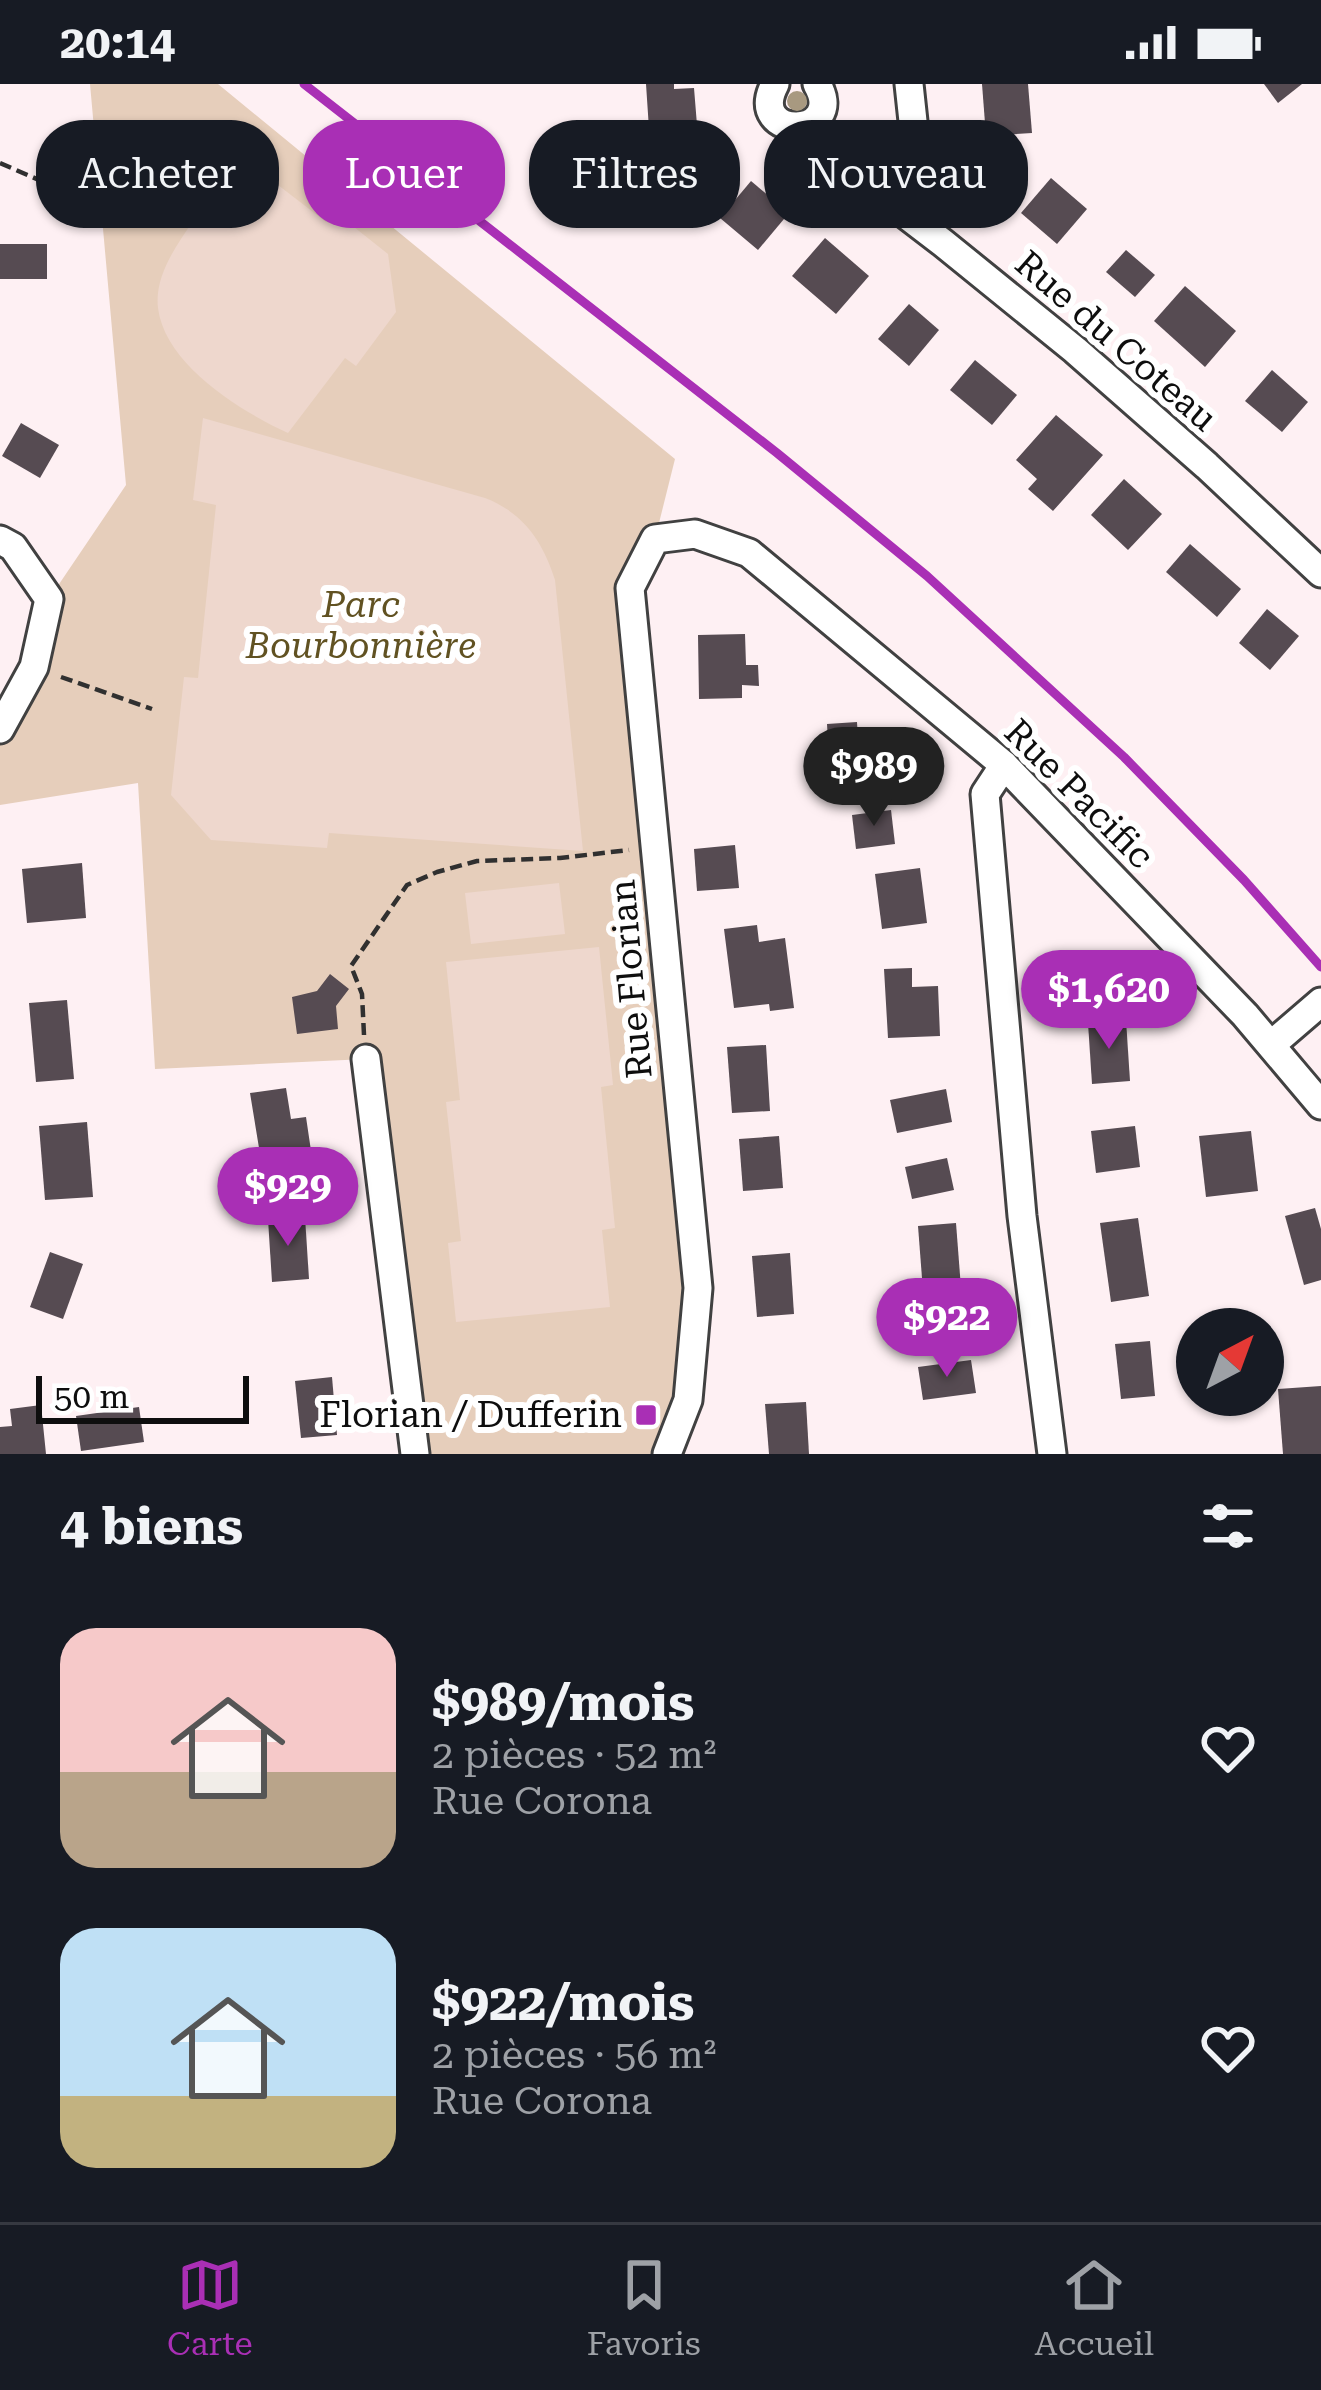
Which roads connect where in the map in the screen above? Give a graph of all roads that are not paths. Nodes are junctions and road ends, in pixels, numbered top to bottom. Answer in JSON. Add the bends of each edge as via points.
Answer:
{"nodes":[{"id":1,"x":776,"y":84,"type":"edge"},
{"id":2,"x":817,"y":84,"type":"edge"},
{"id":3,"x":909,"y":84,"type":"edge"},
{"id":4,"x":780,"y":120,"type":"edge"},
{"id":5,"x":815,"y":120,"type":"edge"},
{"id":6,"x":914,"y":120,"type":"edge"},
{"id":7,"x":924,"y":228,"type":"edge"},
{"id":8,"x":694,"y":534,"type":"joint"},
{"id":9,"x":0,"y":540,"type":"edge"},
{"id":10,"x":1321,"y":573,"type":"edge"},
{"id":11,"x":0,"y":729,"type":"edge"},
{"id":12,"x":1004,"y":765,"type":"junction"},
{"id":13,"x":1321,"y":1002,"type":"edge"},
{"id":14,"x":1271,"y":1045,"type":"junction"},
{"id":15,"x":366,"y":1059,"type":"road end"},
{"id":16,"x":1321,"y":1105,"type":"edge"},
{"id":17,"x":415,"y":1454,"type":"edge"},
{"id":18,"x":667,"y":1454,"type":"edge"},
{"id":19,"x":1052,"y":1454,"type":"edge"}],
"edges":[{"from":1,"to":4,"type":"street","name":"Rue du Coteau","via":[[770,97]]},
{"from":2,"to":5,"type":"street","via":[[823,107]]},
{"from":3,"to":6,"type":"street"},
{"from":7,"to":10,"type":"street","name":"Rue du Coteau","via":[[1076,350]]},
{"from":8,"to":12,"type":"street","name":"Rue Pacific","via":[[749,553]]},
{"from":8,"to":18,"type":"street","name":"Rue Florian","via":[[655,539],[630,588],[698,1288],[688,1400]]},
{"from":9,"to":11,"type":"street","via":[[49,599],[34,667]]},
{"from":12,"to":14,"type":"street","name":"Rue Pacific"},
{"from":12,"to":19,"type":"street","via":[[986,794],[1022,1216]]},
{"from":13,"to":14,"type":"street"},
{"from":14,"to":16,"type":"street","name":"Rue Pacific"},
{"from":15,"to":17,"type":"street"}]}
